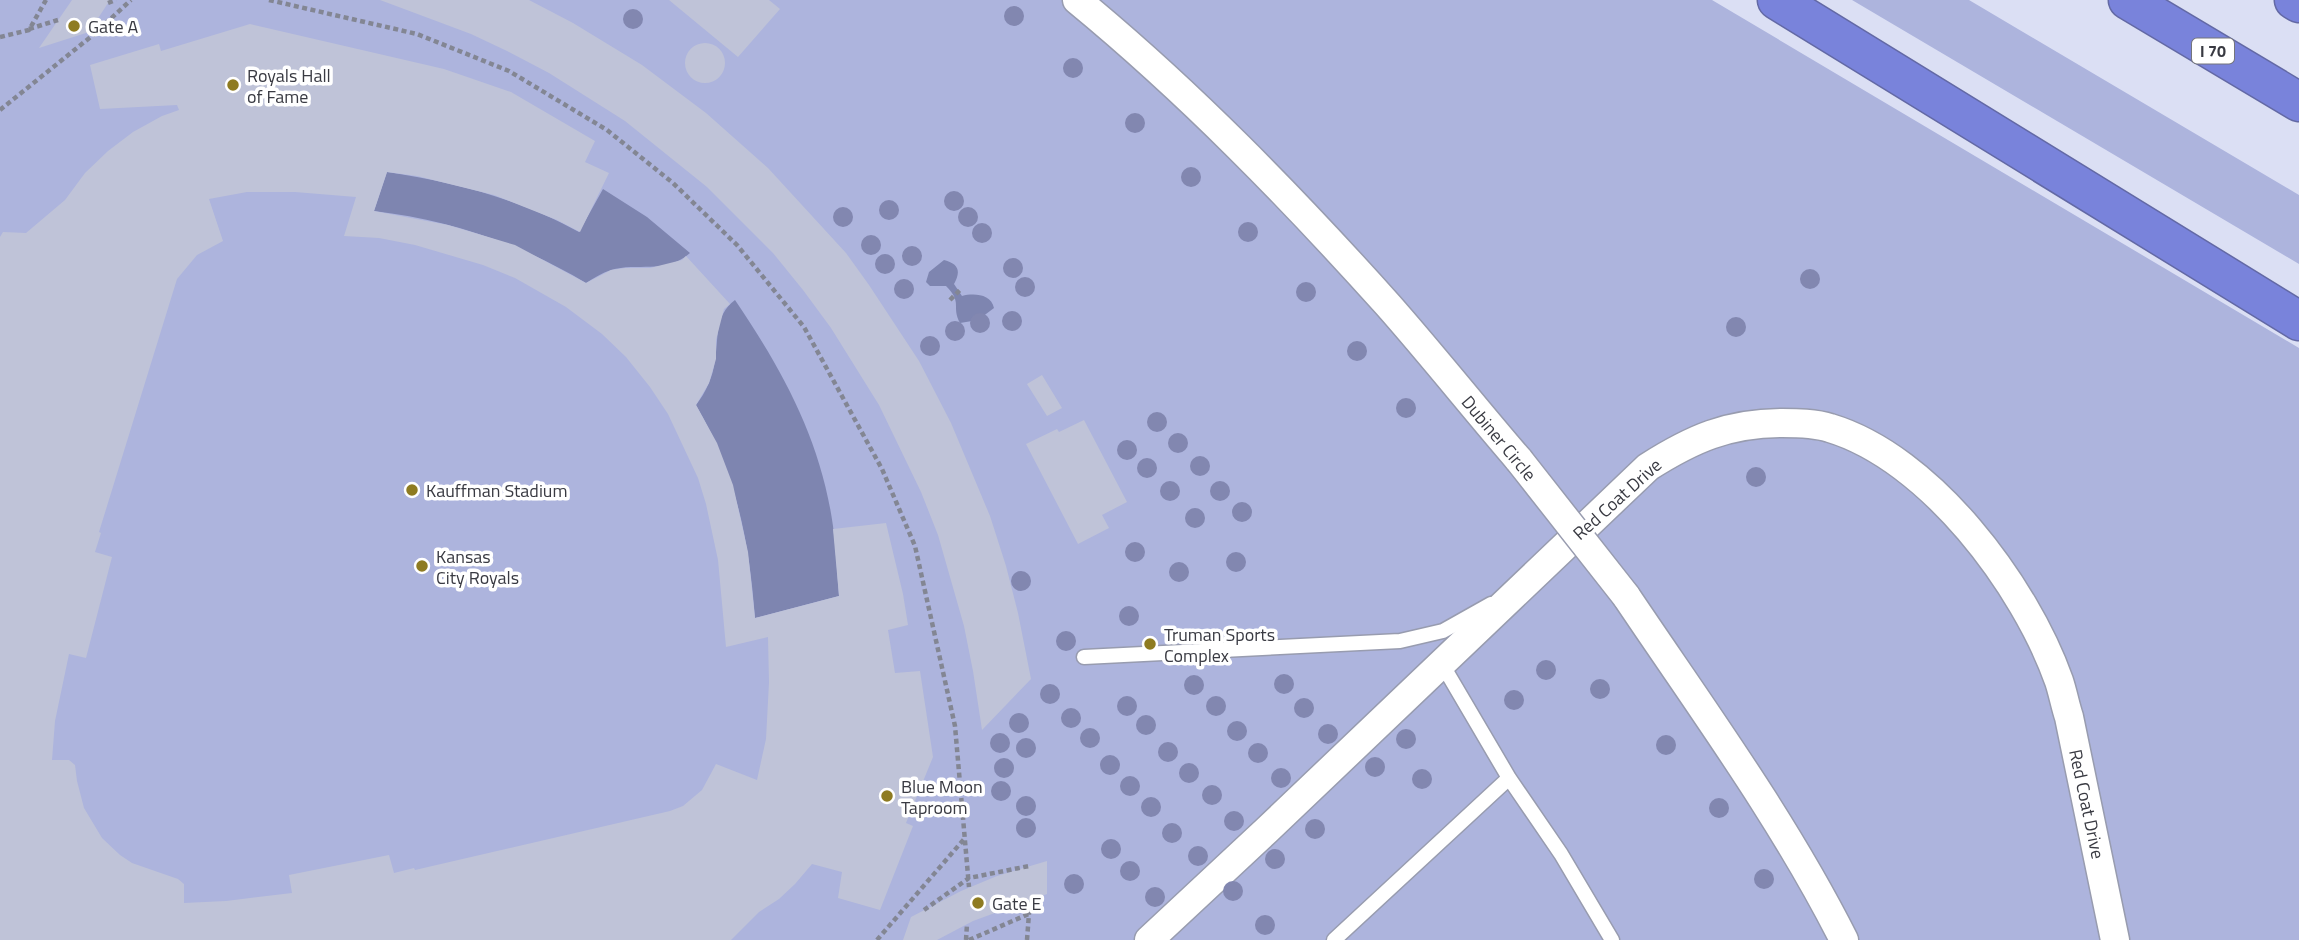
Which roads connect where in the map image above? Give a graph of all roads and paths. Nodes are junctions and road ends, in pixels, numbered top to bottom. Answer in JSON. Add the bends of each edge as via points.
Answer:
{"nodes":[{"id":1,"x":46,"y":0,"type":"edge"},
{"id":2,"x":116,"y":0,"type":"edge"},
{"id":3,"x":131,"y":0,"type":"edge"},
{"id":4,"x":269,"y":0,"type":"edge"},
{"id":5,"x":1077,"y":0,"type":"edge"},
{"id":6,"x":1777,"y":0,"type":"edge"},
{"id":7,"x":2128,"y":0,"type":"edge"},
{"id":8,"x":2294,"y":0,"type":"edge"},
{"id":9,"x":108,"y":3,"type":"dead end"},
{"id":10,"x":2299,"y":3,"type":"edge"},
{"id":11,"x":58,"y":20,"type":"dead end"},
{"id":12,"x":29,"y":30,"type":"junction"},
{"id":13,"x":0,"y":37,"type":"edge"},
{"id":14,"x":2299,"y":102,"type":"edge"},
{"id":15,"x":0,"y":110,"type":"edge"},
{"id":16,"x":961,"y":289,"type":"dead end"},
{"id":17,"x":950,"y":300,"type":"dead end"},
{"id":18,"x":2299,"y":321,"type":"edge"},
{"id":19,"x":1525,"y":584,"type":"junction"},
{"id":20,"x":1084,"y":657,"type":"dead end"},
{"id":21,"x":1442,"y":664,"type":"junction"},
{"id":22,"x":1509,"y":778,"type":"junction"},
{"id":23,"x":965,"y":838,"type":"junction"},
{"id":24,"x":1029,"y":866,"type":"dead end"},
{"id":25,"x":969,"y":877,"type":"junction"},
{"id":26,"x":969,"y":887,"type":"dead end"},
{"id":27,"x":1030,"y":900,"type":"dead end"},
{"id":28,"x":924,"y":910,"type":"dead end"},
{"id":29,"x":1031,"y":913,"type":"junction"},
{"id":30,"x":967,"y":924,"type":"dead end"},
{"id":31,"x":877,"y":940,"type":"edge"},
{"id":32,"x":968,"y":940,"type":"edge"},
{"id":33,"x":1027,"y":940,"type":"edge"},
{"id":34,"x":1149,"y":940,"type":"edge"},
{"id":35,"x":1334,"y":940,"type":"edge"},
{"id":36,"x":1612,"y":940,"type":"edge"},
{"id":37,"x":1844,"y":940,"type":"edge"},
{"id":38,"x":2115,"y":940,"type":"edge"}],
"edges":[{"from":1,"to":12,"type":"path"},
{"from":2,"to":9,"type":"path"},
{"from":3,"to":15,"type":"path"},
{"from":4,"to":23,"type":"path","via":[[417,34],[509,71],[607,130],[673,183],[737,246],[804,327],[882,469],[915,547],[955,726]]},
{"from":5,"to":37,"type":"street","name":"Dubiner Circle","bridge":true,"via":[[1191,100],[1287,194],[1519,460],[1626,596],[1775,817]]},
{"from":6,"to":18,"type":"highway"},
{"from":7,"to":14,"type":"highway","number":"I 70"},
{"from":8,"to":10,"type":"highway"},
{"from":11,"to":12,"type":"path"},
{"from":12,"to":13,"type":"path"},
{"from":16,"to":17,"type":"path"},
{"from":19,"to":20,"type":"lane","via":[[1443,631],[1400,640]]},
{"from":19,"to":21,"type":"street","name":"Red Coat Drive"},
{"from":19,"to":38,"type":"street","name":"Red Coat Drive","via":[[1648,467],[1707,434],[1796,423],[1828,427],[1886,454],[1939,497],[1995,562],[2046,649],[2068,717]]},
{"from":21,"to":22,"type":"lane"},
{"from":21,"to":34,"type":"street","name":"Red Coat Drive"},
{"from":22,"to":35,"type":"lane"},
{"from":22,"to":36,"type":"lane"},
{"from":23,"to":25,"type":"path"},
{"from":23,"to":31,"type":"path"},
{"from":24,"to":25,"type":"path"},
{"from":25,"to":26,"type":"path"},
{"from":25,"to":28,"type":"path"},
{"from":27,"to":29,"type":"path"},
{"from":29,"to":32,"type":"path"},
{"from":29,"to":33,"type":"path"},
{"from":30,"to":32,"type":"path"}]}
